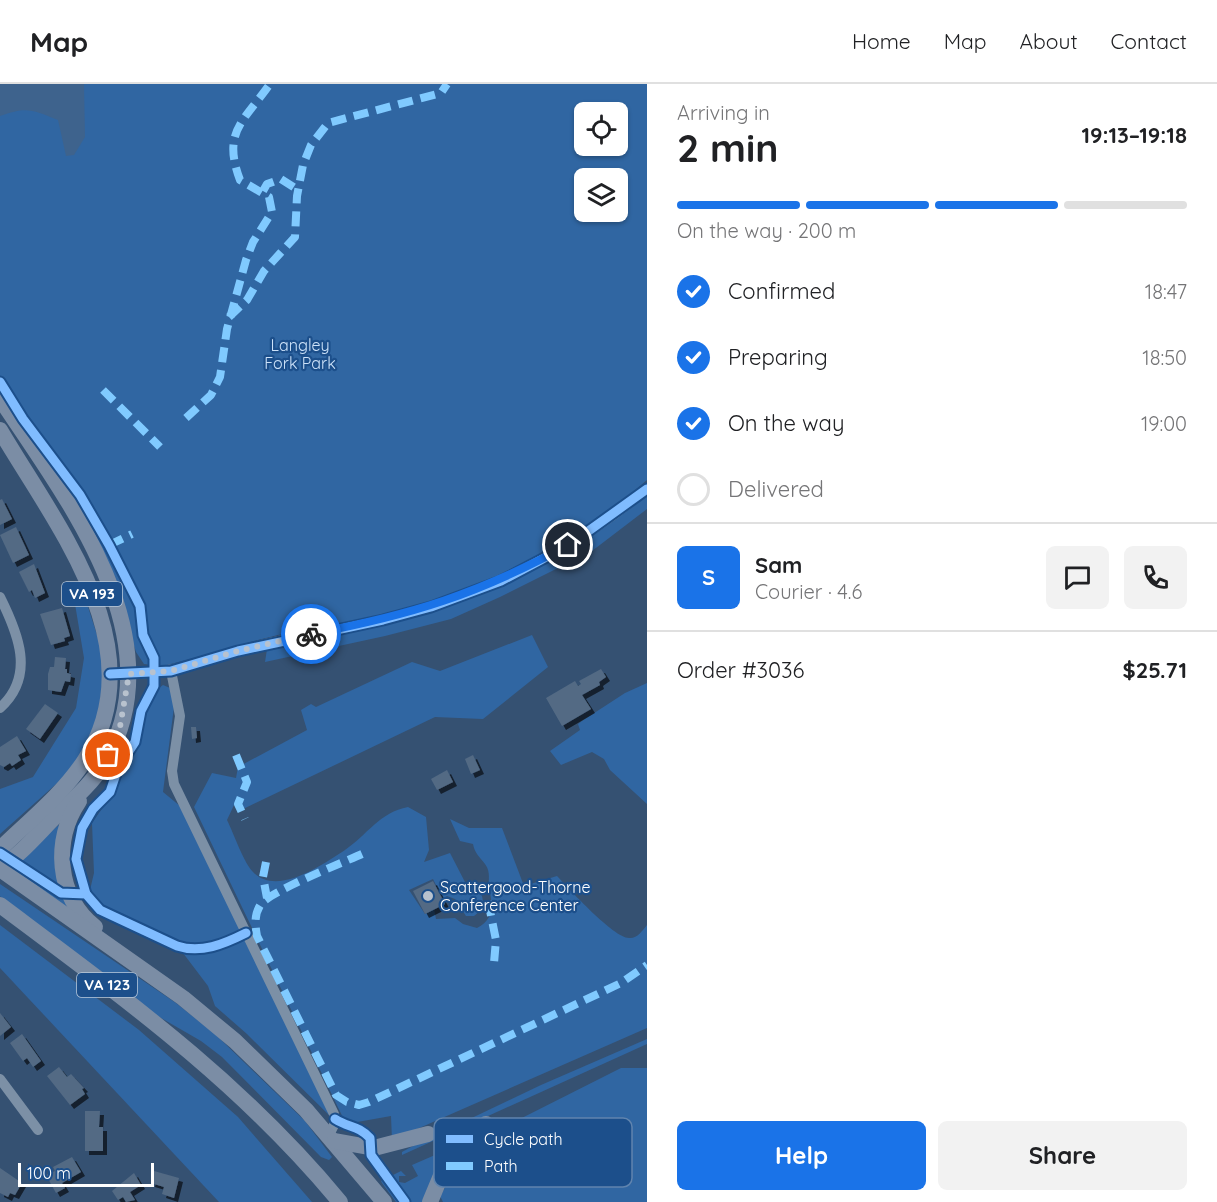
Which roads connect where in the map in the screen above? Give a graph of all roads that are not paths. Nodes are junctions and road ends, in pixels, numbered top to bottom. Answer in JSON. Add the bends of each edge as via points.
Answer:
{"nodes":[{"id":1,"x":0,"y":398,"type":"edge"},
{"id":2,"x":0,"y":430,"type":"edge"},
{"id":3,"x":647,"y":489,"type":"edge"},
{"id":4,"x":0,"y":597,"type":"edge"},
{"id":5,"x":171,"y":671,"type":"junction"},
{"id":6,"x":110,"y":674,"type":"junction"},
{"id":7,"x":129,"y":674,"type":"junction"},
{"id":8,"x":0,"y":708,"type":"edge"},
{"id":9,"x":97,"y":773,"type":"junction"},
{"id":10,"x":0,"y":849,"type":"edge"},
{"id":11,"x":0,"y":868,"type":"edge"},
{"id":12,"x":0,"y":905,"type":"edge"},
{"id":13,"x":157,"y":979,"type":"junction"},
{"id":14,"x":0,"y":1079,"type":"edge"},
{"id":15,"x":38,"y":1130,"type":"dead end"},
{"id":16,"x":428,"y":1134,"type":"dead end"},
{"id":17,"x":332,"y":1138,"type":"junction"},
{"id":18,"x":435,"y":1187,"type":"edge"},
{"id":19,"x":340,"y":1202,"type":"edge"},
{"id":20,"x":384,"y":1202,"type":"edge"},
{"id":21,"x":430,"y":1202,"type":"edge"}],
"edges":[{"from":1,"to":7,"type":"main road","number":"VA 193","via":[[68,502],[99,564],[123,625]]},
{"from":2,"to":6,"type":"main road","number":"VA 193","via":[[81,568],[103,624]]},
{"from":3,"to":5,"type":"street","via":[[568,545],[477,591],[383,620],[274,642]]},
{"from":4,"to":8,"type":"street","via":[[17,634],[22,663],[16,687]]},
{"from":5,"to":7,"type":"street"},
{"from":5,"to":17,"type":"street","via":[[180,716],[172,771],[174,783],[334,1114]]},
{"from":6,"to":7,"type":"street"},
{"from":6,"to":10,"type":"main road","number":"VA 193","via":[[102,725],[85,760],[66,785]]},
{"from":7,"to":9,"type":"main road","number":"VA 193","via":[[120,727]]},
{"from":9,"to":11,"type":"main road","number":"VA 193"},
{"from":9,"to":13,"type":"main road","via":[[66,828],[62,859],[65,882],[86,919]]},
{"from":11,"to":13,"type":"main road","number":"VA 123"},
{"from":12,"to":19,"type":"main road","number":"VA 123","via":[[225,1080],[288,1142]]},
{"from":13,"to":17,"type":"main road","number":"VA 123","via":[[247,1052]]},
{"from":14,"to":15,"type":"street"},
{"from":16,"to":17,"type":"main road","via":[[374,1148]]},
{"from":17,"to":20,"type":"main road","number":"VA 123"},
{"from":18,"to":21,"type":"main road"}]}
